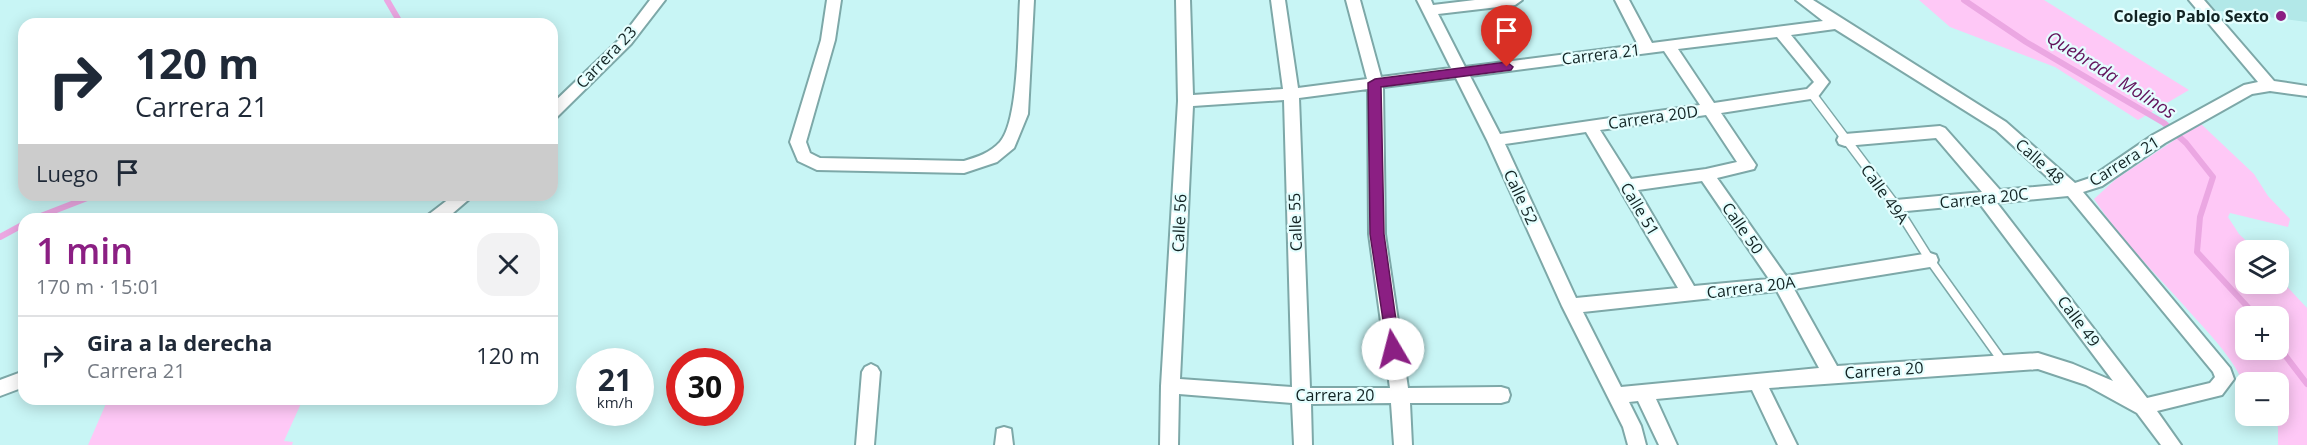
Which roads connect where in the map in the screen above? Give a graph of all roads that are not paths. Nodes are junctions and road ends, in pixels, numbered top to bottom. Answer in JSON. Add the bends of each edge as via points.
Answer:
{"nodes":[{"id":1,"x":658,"y":0,"type":"edge"},
{"id":2,"x":834,"y":0,"type":"edge"},
{"id":3,"x":1027,"y":0,"type":"edge"},
{"id":4,"x":1183,"y":0,"type":"edge"},
{"id":5,"x":1278,"y":0,"type":"edge"},
{"id":6,"x":1353,"y":0,"type":"edge"},
{"id":7,"x":1515,"y":0,"type":"edge"},
{"id":8,"x":1622,"y":0,"type":"edge"},
{"id":9,"x":1803,"y":0,"type":"edge"},
{"id":10,"x":2196,"y":0,"type":"edge"},
{"id":11,"x":1427,"y":5,"type":"edge"},
{"id":12,"x":1837,"y":24,"type":"junction"},
{"id":13,"x":1780,"y":31,"type":"junction"},
{"id":14,"x":1668,"y":46,"type":"junction"},
{"id":15,"x":1647,"y":48,"type":"junction"},
{"id":16,"x":1460,"y":73,"type":"junction"},
{"id":17,"x":1375,"y":83,"type":"junction"},
{"id":18,"x":2270,"y":86,"type":"junction"},
{"id":19,"x":2307,"y":91,"type":"edge"},
{"id":20,"x":1291,"y":94,"type":"junction"},
{"id":21,"x":1812,"y":94,"type":"junction"},
{"id":22,"x":1186,"y":101,"type":"junction"},
{"id":23,"x":558,"y":106,"type":"edge"},
{"id":24,"x":1710,"y":109,"type":"junction"},
{"id":25,"x":1589,"y":125,"type":"junction"},
{"id":26,"x":1495,"y":140,"type":"junction"},
{"id":27,"x":1845,"y":140,"type":"junction"},
{"id":28,"x":1706,"y":175,"type":"junction"},
{"id":29,"x":1627,"y":186,"type":"junction"},
{"id":30,"x":2073,"y":190,"type":"junction"},
{"id":31,"x":1991,"y":198,"type":"junction"},
{"id":32,"x":458,"y":201,"type":"edge"},
{"id":33,"x":1896,"y":206,"type":"junction"},
{"id":34,"x":442,"y":213,"type":"edge"},
{"id":35,"x":1930,"y":260,"type":"junction"},
{"id":36,"x":1782,"y":284,"type":"junction"},
{"id":37,"x":1690,"y":294,"type":"junction"},
{"id":38,"x":1571,"y":306,"type":"junction"},
{"id":39,"x":2003,"y":362,"type":"junction"},
{"id":40,"x":871,"y":372,"type":"dead end"},
{"id":41,"x":1832,"y":374,"type":"junction"},
{"id":42,"x":18,"y":381,"type":"edge"},
{"id":43,"x":1757,"y":381,"type":"junction"},
{"id":44,"x":1170,"y":386,"type":"junction"},
{"id":45,"x":0,"y":388,"type":"edge"},
{"id":46,"x":1643,"y":392,"type":"junction"},
{"id":47,"x":1400,"y":395,"type":"junction"},
{"id":48,"x":1501,"y":395,"type":"dead end"},
{"id":49,"x":1616,"y":395,"type":"junction"},
{"id":50,"x":1301,"y":396,"type":"junction"},
{"id":51,"x":2143,"y":407,"type":"junction"},
{"id":52,"x":865,"y":445,"type":"edge"},
{"id":53,"x":1168,"y":445,"type":"edge"},
{"id":54,"x":1303,"y":445,"type":"edge"},
{"id":55,"x":1403,"y":445,"type":"edge"},
{"id":56,"x":1638,"y":445,"type":"edge"},
{"id":57,"x":1668,"y":445,"type":"edge"},
{"id":58,"x":1788,"y":445,"type":"edge"},
{"id":59,"x":2172,"y":445,"type":"edge"}],
"edges":[{"from":1,"to":23,"type":"street","name":"Carrera 23","via":[[626,41]]},
{"from":2,"to":3,"type":"street","via":[[828,39],[798,142],[804,157],[817,164],[964,167],[991,158],[1008,144],[1020,114]]},
{"from":4,"to":22,"type":"street","name":"Calle 56"},
{"from":5,"to":20,"type":"street","name":"Calle 55"},
{"from":6,"to":17,"type":"street"},
{"from":7,"to":11,"type":"street"},
{"from":8,"to":15,"type":"street"},
{"from":9,"to":12,"type":"street","name":"Calle 48"},
{"from":10,"to":18,"type":"street"},
{"from":11,"to":16,"type":"street","name":"Calle 52"},
{"from":12,"to":13,"type":"street","name":"Carrera 21"},
{"from":12,"to":30,"type":"street","name":"Calle 48","via":[[2001,126]]},
{"from":13,"to":14,"type":"street","name":"Carrera 21"},
{"from":13,"to":21,"type":"street","via":[[1822,82]]},
{"from":14,"to":15,"type":"street","name":"Carrera 21"},
{"from":14,"to":24,"type":"street"},
{"from":15,"to":16,"type":"street","name":"Carrera 21"},
{"from":16,"to":17,"type":"street","name":"Carrera 21"},
{"from":16,"to":26,"type":"street","name":"Calle 52"},
{"from":17,"to":20,"type":"street","name":"Carrera 21"},
{"from":17,"to":47,"type":"street","via":[[1377,234]]},
{"from":18,"to":19,"type":"street","name":"Carrera 21"},
{"from":18,"to":30,"type":"street","name":"Carrera 21","via":[[2249,89],[2159,139],[2096,182]]},
{"from":20,"to":22,"type":"street","name":"Carrera 21"},
{"from":20,"to":50,"type":"street","name":"Calle 55"},
{"from":21,"to":24,"type":"street","name":"Carrera 20D"},
{"from":21,"to":27,"type":"lane","name":"Calle 49A"},
{"from":22,"to":44,"type":"street","name":"Calle 56"},
{"from":24,"to":25,"type":"street","name":"Carrera 20D"},
{"from":24,"to":28,"type":"street","via":[[1748,165]]},
{"from":25,"to":26,"type":"street","name":"Carrera 20D"},
{"from":25,"to":29,"type":"street","name":"Calle 51"},
{"from":26,"to":38,"type":"street","name":"Calle 52"},
{"from":27,"to":31,"type":"street","name":"Calle 49","via":[[1940,132]]},
{"from":27,"to":33,"type":"lane","name":"Calle 49A"},
{"from":28,"to":29,"type":"street"},
{"from":28,"to":36,"type":"street","name":"Calle 50"},
{"from":29,"to":37,"type":"street","name":"Calle 51"},
{"from":30,"to":31,"type":"street","name":"Carrera 20C"},
{"from":30,"to":51,"type":"street","name":"Calle 48","via":[[2221,368],[2225,380],[2216,389]]},
{"from":31,"to":33,"type":"street","name":"Carrera 20C"},
{"from":31,"to":51,"type":"street","name":"Calle 49"},
{"from":32,"to":34,"type":"street"},
{"from":33,"to":35,"type":"lane","name":"Calle 49A"},
{"from":35,"to":36,"type":"street","name":"Carrera 20A"},
{"from":35,"to":39,"type":"lane","name":"Calle 49A"},
{"from":36,"to":37,"type":"street","name":"Carrera 20A"},
{"from":36,"to":41,"type":"street","name":"Calle 50"},
{"from":37,"to":38,"type":"street","name":"Carrera 20A"},
{"from":38,"to":49,"type":"street","name":"Calle 52"},
{"from":39,"to":41,"type":"street","name":"Carrera 20"},
{"from":39,"to":51,"type":"street","name":"Carrera 20","via":[[2038,361],[2065,367],[2097,380]]},
{"from":40,"to":52,"type":"street"},
{"from":41,"to":43,"type":"street","name":"Carrera 20"},
{"from":42,"to":45,"type":"street"},
{"from":43,"to":46,"type":"street","name":"Carrera 20"},
{"from":43,"to":58,"type":"street"},
{"from":44,"to":50,"type":"street","name":"Carrera 20"},
{"from":44,"to":53,"type":"street","name":"Calle 56"},
{"from":46,"to":49,"type":"street","name":"Carrera 20"},
{"from":46,"to":57,"type":"street"},
{"from":47,"to":48,"type":"street","name":"Carrera 20"},
{"from":47,"to":50,"type":"street","name":"Carrera 20"},
{"from":47,"to":55,"type":"street"},
{"from":49,"to":56,"type":"street","name":"Calle 52"},
{"from":50,"to":54,"type":"street","name":"Calle 55"},
{"from":51,"to":59,"type":"street","name":"Calle 49"}]}
